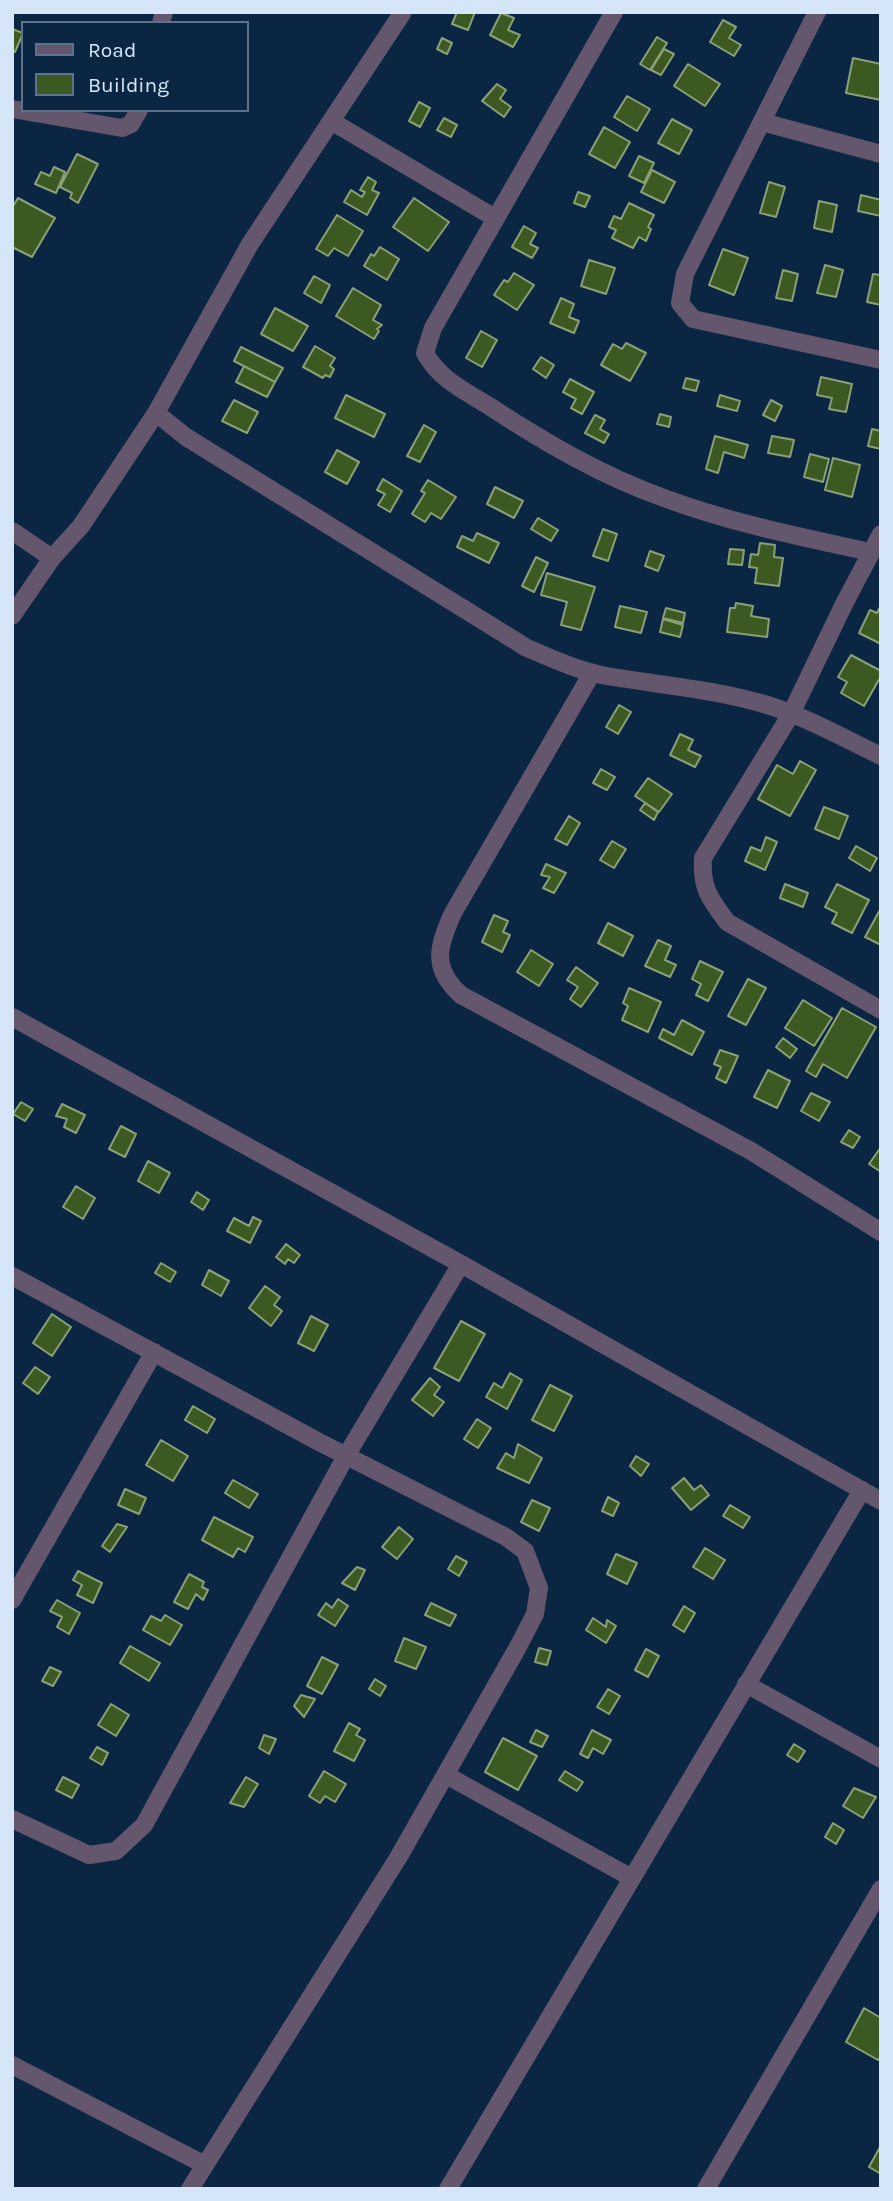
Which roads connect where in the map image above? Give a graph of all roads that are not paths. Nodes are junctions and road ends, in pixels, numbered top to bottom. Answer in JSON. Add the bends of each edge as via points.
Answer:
{"nodes":[{"id":1,"x":403,"y":12,"type":"edge"},
{"id":2,"x":614,"y":12,"type":"edge"},
{"id":3,"x":817,"y":12,"type":"edge"},
{"id":4,"x":29,"y":112,"type":"edge"},
{"id":5,"x":138,"y":112,"type":"edge"},
{"id":6,"x":331,"y":121,"type":"junction"},
{"id":7,"x":762,"y":122,"type":"junction"},
{"id":8,"x":881,"y":154,"type":"edge"},
{"id":9,"x":495,"y":218,"type":"junction"},
{"id":10,"x":881,"y":360,"type":"edge"},
{"id":11,"x":156,"y":413,"type":"junction"},
{"id":12,"x":12,"y":531,"type":"edge"},
{"id":13,"x":881,"y":534,"type":"edge"},
{"id":14,"x":870,"y":552,"type":"junction"},
{"id":15,"x":52,"y":558,"type":"junction"},
{"id":16,"x":12,"y":616,"type":"edge"},
{"id":17,"x":592,"y":673,"type":"junction"},
{"id":18,"x":791,"y":714,"type":"junction"},
{"id":19,"x":881,"y":757,"type":"edge"},
{"id":20,"x":881,"y":1010,"type":"edge"},
{"id":21,"x":12,"y":1017,"type":"edge"},
{"id":22,"x":881,"y":1232,"type":"edge"},
{"id":23,"x":461,"y":1264,"type":"junction"},
{"id":24,"x":12,"y":1276,"type":"edge"},
{"id":25,"x":154,"y":1352,"type":"junction"},
{"id":26,"x":346,"y":1456,"type":"junction"},
{"id":27,"x":862,"y":1490,"type":"junction"},
{"id":28,"x":881,"y":1501,"type":"edge"},
{"id":29,"x":12,"y":1600,"type":"edge"},
{"id":30,"x":746,"y":1684,"type":"junction"},
{"id":31,"x":881,"y":1759,"type":"edge"},
{"id":32,"x":446,"y":1775,"type":"junction"},
{"id":33,"x":12,"y":1819,"type":"edge"},
{"id":34,"x":631,"y":1877,"type":"junction"},
{"id":35,"x":881,"y":1889,"type":"edge"},
{"id":36,"x":12,"y":2066,"type":"edge"},
{"id":37,"x":205,"y":2165,"type":"junction"},
{"id":38,"x":190,"y":2189,"type":"edge"},
{"id":39,"x":448,"y":2189,"type":"edge"},
{"id":40,"x":706,"y":2189,"type":"edge"}],
"edges":[{"from":1,"to":6,"type":"street"},
{"from":2,"to":9,"type":"street"},
{"from":3,"to":7,"type":"street"},
{"from":4,"to":5,"type":"street","via":[[122,128],[131,124]]},
{"from":6,"to":9,"type":"street"},
{"from":6,"to":11,"type":"street","via":[[250,244]]},
{"from":7,"to":8,"type":"street"},
{"from":7,"to":10,"type":"street","via":[[685,274],[680,303],[693,319]]},
{"from":9,"to":14,"type":"street","via":[[433,328],[425,353],[433,368],[592,467],[663,498],[750,525]]},
{"from":11,"to":15,"type":"street","via":[[81,526]]},
{"from":11,"to":17,"type":"street","via":[[186,437],[527,648]]},
{"from":12,"to":15,"type":"street"},
{"from":13,"to":14,"type":"street"},
{"from":14,"to":18,"type":"street"},
{"from":15,"to":16,"type":"street"},
{"from":17,"to":18,"type":"street","via":[[700,690]]},
{"from":17,"to":22,"type":"street","via":[[443,935],[439,957],[449,985],[751,1151]]},
{"from":18,"to":19,"type":"street"},
{"from":18,"to":20,"type":"street","via":[[703,859],[702,880],[727,922]]},
{"from":21,"to":23,"type":"street"},
{"from":23,"to":26,"type":"street"},
{"from":23,"to":27,"type":"street"},
{"from":24,"to":25,"type":"street"},
{"from":25,"to":26,"type":"street"},
{"from":25,"to":29,"type":"street"},
{"from":26,"to":32,"type":"street","via":[[506,1537],[525,1551],[539,1588],[535,1614],[519,1647]]},
{"from":26,"to":33,"type":"street","via":[[144,1825],[116,1851],[89,1854]]},
{"from":27,"to":28,"type":"street"},
{"from":27,"to":30,"type":"street"},
{"from":30,"to":31,"type":"street"},
{"from":30,"to":34,"type":"street"},
{"from":32,"to":34,"type":"street"},
{"from":32,"to":37,"type":"street"},
{"from":34,"to":39,"type":"street"},
{"from":35,"to":40,"type":"street"},
{"from":36,"to":37,"type":"street"},
{"from":37,"to":38,"type":"street"}]}
